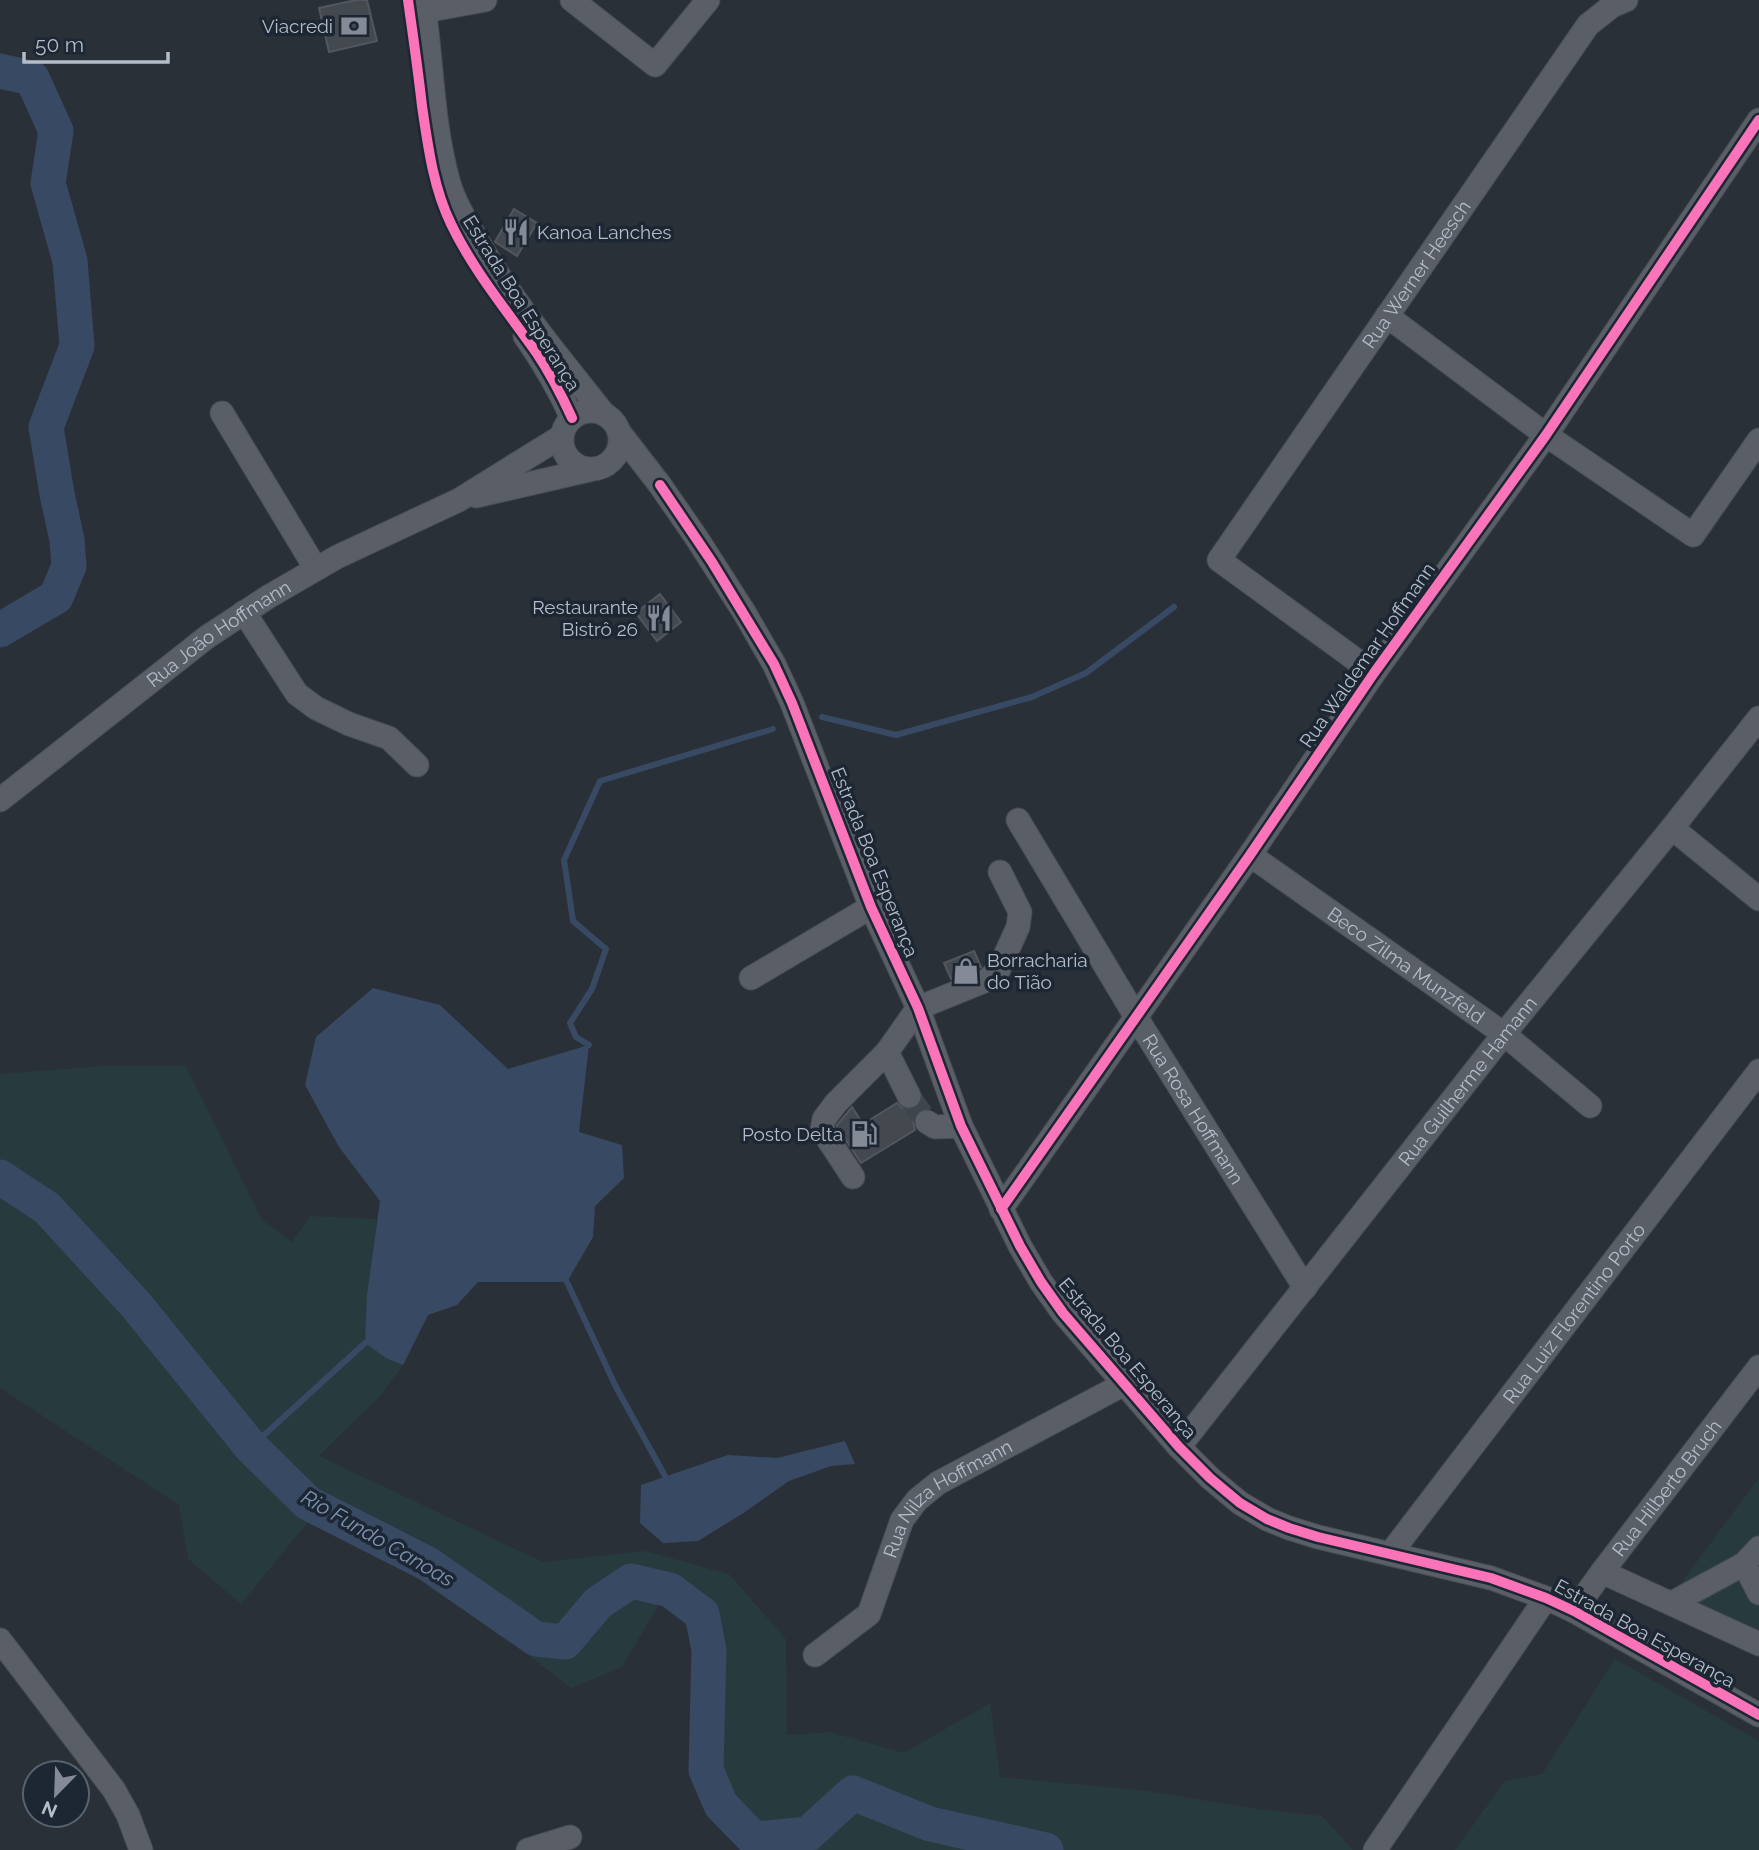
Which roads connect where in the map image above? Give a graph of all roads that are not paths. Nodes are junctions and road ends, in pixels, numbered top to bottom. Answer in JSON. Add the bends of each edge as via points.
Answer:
{"nodes":[{"id":1,"x":485,"y":0,"type":"edge"},
{"id":2,"x":572,"y":0,"type":"edge"},
{"id":3,"x":708,"y":0,"type":"edge"},
{"id":4,"x":1626,"y":0,"type":"edge"},
{"id":5,"x":419,"y":4,"type":"edge"},
{"id":6,"x":1759,"y":120,"type":"edge"},
{"id":7,"x":1387,"y":316,"type":"junction"},
{"id":8,"x":222,"y":413,"type":"dead end"},
{"id":9,"x":604,"y":414,"type":"junction"},
{"id":10,"x":567,"y":427,"type":"junction"},
{"id":11,"x":619,"y":432,"type":"junction"},
{"id":12,"x":1546,"y":435,"type":"junction"},
{"id":13,"x":1759,"y":440,"type":"edge"},
{"id":14,"x":600,"y":466,"type":"junction"},
{"id":15,"x":660,"y":485,"type":"junction"},
{"id":16,"x":459,"y":500,"type":"junction"},
{"id":17,"x":316,"y":569,"type":"junction"},
{"id":18,"x":244,"y":612,"type":"junction"},
{"id":19,"x":1374,"y":673,"type":"junction"},
{"id":20,"x":1759,"y":718,"type":"edge"},
{"id":21,"x":417,"y":765,"type":"dead end"},
{"id":22,"x":0,"y":800,"type":"edge"},
{"id":23,"x":1018,"y":820,"type":"dead end"},
{"id":24,"x":1672,"y":828,"type":"junction"},
{"id":25,"x":1250,"y":855,"type":"junction"},
{"id":26,"x":1000,"y":872,"type":"dead end"},
{"id":27,"x":1759,"y":899,"type":"edge"},
{"id":28,"x":871,"y":907,"type":"junction"},
{"id":29,"x":751,"y":978,"type":"dead end"},
{"id":30,"x":918,"y":1008,"type":"junction"},
{"id":31,"x":1136,"y":1017,"type":"junction"},
{"id":32,"x":1504,"y":1034,"type":"junction"},
{"id":33,"x":887,"y":1052,"type":"junction"},
{"id":34,"x":1759,"y":1072,"type":"edge"},
{"id":35,"x":909,"y":1096,"type":"tunnel mouth"},
{"id":36,"x":1590,"y":1106,"type":"dead end"},
{"id":37,"x":927,"y":1122,"type":"dead end"},
{"id":38,"x":961,"y":1126,"type":"junction"},
{"id":39,"x":853,"y":1177,"type":"dead end"},
{"id":40,"x":1000,"y":1209,"type":"junction"},
{"id":41,"x":1305,"y":1288,"type":"junction"},
{"id":42,"x":1759,"y":1367,"type":"edge"},
{"id":43,"x":1124,"y":1384,"type":"junction"},
{"id":44,"x":1179,"y":1447,"type":"junction"},
{"id":45,"x":1390,"y":1554,"type":"junction"},
{"id":46,"x":1751,"y":1556,"type":"edge"},
{"id":47,"x":1602,"y":1572,"type":"junction"},
{"id":48,"x":1759,"y":1593,"type":"edge"},
{"id":49,"x":1546,"y":1598,"type":"junction"},
{"id":50,"x":1672,"y":1603,"type":"junction"},
{"id":51,"x":1574,"y":1611,"type":"junction"},
{"id":52,"x":0,"y":1640,"type":"edge"},
{"id":53,"x":1759,"y":1644,"type":"edge"},
{"id":54,"x":815,"y":1655,"type":"dead end"},
{"id":55,"x":1759,"y":1715,"type":"edge"},
{"id":56,"x":570,"y":1837,"type":"dead end"},
{"id":57,"x":141,"y":1850,"type":"edge"},
{"id":58,"x":528,"y":1850,"type":"edge"},
{"id":59,"x":1375,"y":1850,"type":"edge"}],
"edges":[{"from":1,"to":5,"type":"street"},
{"from":2,"to":3,"type":"street","via":[[655,65]]},
{"from":4,"to":7,"type":"street","name":"Rua Werner Heesch","via":[[1588,25]]},
{"from":5,"to":9,"type":"street","name":"Estrada Boa Esperança","via":[[439,138],[448,182],[460,210],[489,263]]},
{"from":5,"to":10,"type":"street","name":"Estrada Boa Esperança","via":[[428,145],[435,183],[463,247],[561,395]]},
{"from":6,"to":12,"type":"street","name":"Rua Waldemar Hoffmann"},
{"from":7,"to":12,"type":"street"},
{"from":7,"to":19,"type":"street","name":"Rua Werner Heesch","via":[[1219,560]]},
{"from":8,"to":17,"type":"street"},
{"from":9,"to":10,"type":"street","via":[[588,411]]},
{"from":9,"to":11,"type":"street"},
{"from":10,"to":14,"type":"street","via":[[562,445],[565,455],[580,467]]},
{"from":10,"to":16,"type":"street","name":"Rua João Hoffmann"},
{"from":11,"to":14,"type":"street","via":[[619,449]]},
{"from":11,"to":15,"type":"street","name":"Estrada Boa Esperança"},
{"from":12,"to":13,"type":"street","via":[[1693,535]]},
{"from":12,"to":19,"type":"street","name":"Rua Waldemar Hoffmann"},
{"from":14,"to":15,"type":"street"},
{"from":14,"to":16,"type":"street","name":"Rua João Hoffmann"},
{"from":15,"to":28,"type":"street","name":"Estrada Boa Esperança","via":[[774,664]]},
{"from":16,"to":17,"type":"street","name":"Rua João Hoffmann"},
{"from":17,"to":18,"type":"street","name":"Rua João Hoffmann"},
{"from":18,"to":21,"type":"street","via":[[297,694],[349,724],[389,738]]},
{"from":18,"to":22,"type":"street","name":"Rua João Hoffmann"},
{"from":19,"to":25,"type":"street","name":"Rua Waldemar Hoffmann"},
{"from":20,"to":24,"type":"street","name":"Rua Guilherme Hamann"},
{"from":23,"to":31,"type":"street","name":"Rua Rosa Hoffmann"},
{"from":24,"to":27,"type":"street"},
{"from":24,"to":32,"type":"street","name":"Rua Guilherme Hamann"},
{"from":25,"to":31,"type":"street","name":"Rua Waldemar Hoffmann"},
{"from":25,"to":32,"type":"street","name":"Beco Zilma Munzfeld"},
{"from":26,"to":30,"type":"street","via":[[1020,912],[998,971],[987,980]]},
{"from":28,"to":29,"type":"street"},
{"from":28,"to":30,"type":"street","name":"Estrada Boa Esperança"},
{"from":30,"to":33,"type":"street"},
{"from":30,"to":38,"type":"street","name":"Estrada Boa Esperança"},
{"from":31,"to":40,"type":"street","name":"Rua Waldemar Hoffmann"},
{"from":31,"to":41,"type":"street","name":"Rua Rosa Hoffmann"},
{"from":32,"to":36,"type":"street","name":"Beco Zilma Munzfeld"},
{"from":32,"to":41,"type":"street","name":"Rua Guilherme Hamann"},
{"from":33,"to":35,"type":"street"},
{"from":33,"to":39,"type":"street","via":[[836,1103],[822,1125]]},
{"from":34,"to":45,"type":"street","name":"Rua Luiz Florentino Porto"},
{"from":37,"to":38,"type":"street","via":[[935,1127]]},
{"from":38,"to":40,"type":"street","name":"Estrada Boa Esperança"},
{"from":40,"to":43,"type":"street","name":"Estrada Boa Esperança","via":[[1041,1282]]},
{"from":41,"to":44,"type":"street","name":"Rua Guilherme Hamann"},
{"from":42,"to":47,"type":"street","name":"Rua Hilberto Bruch"},
{"from":43,"to":44,"type":"street","name":"Estrada Boa Esperança"},
{"from":43,"to":54,"type":"street","name":"Rua Nilza Hoffmann","via":[[938,1483],[917,1500],[902,1520],[869,1614]]},
{"from":44,"to":45,"type":"street","name":"Estrada Boa Esperança","via":[[1240,1503],[1267,1519]]},
{"from":45,"to":49,"type":"street","name":"Estrada Boa Esperança","via":[[1491,1578]]},
{"from":46,"to":48,"type":"street"},
{"from":46,"to":50,"type":"street"},
{"from":47,"to":50,"type":"street"},
{"from":47,"to":51,"type":"street","name":"Rua Hilberto Bruch"},
{"from":49,"to":51,"type":"street","name":"Estrada Boa Esperança"},
{"from":49,"to":59,"type":"street"},
{"from":50,"to":53,"type":"street"},
{"from":51,"to":55,"type":"street","name":"Estrada Boa Esperança"},
{"from":52,"to":57,"type":"street","via":[[114,1790]]},
{"from":56,"to":58,"type":"street"}]}
